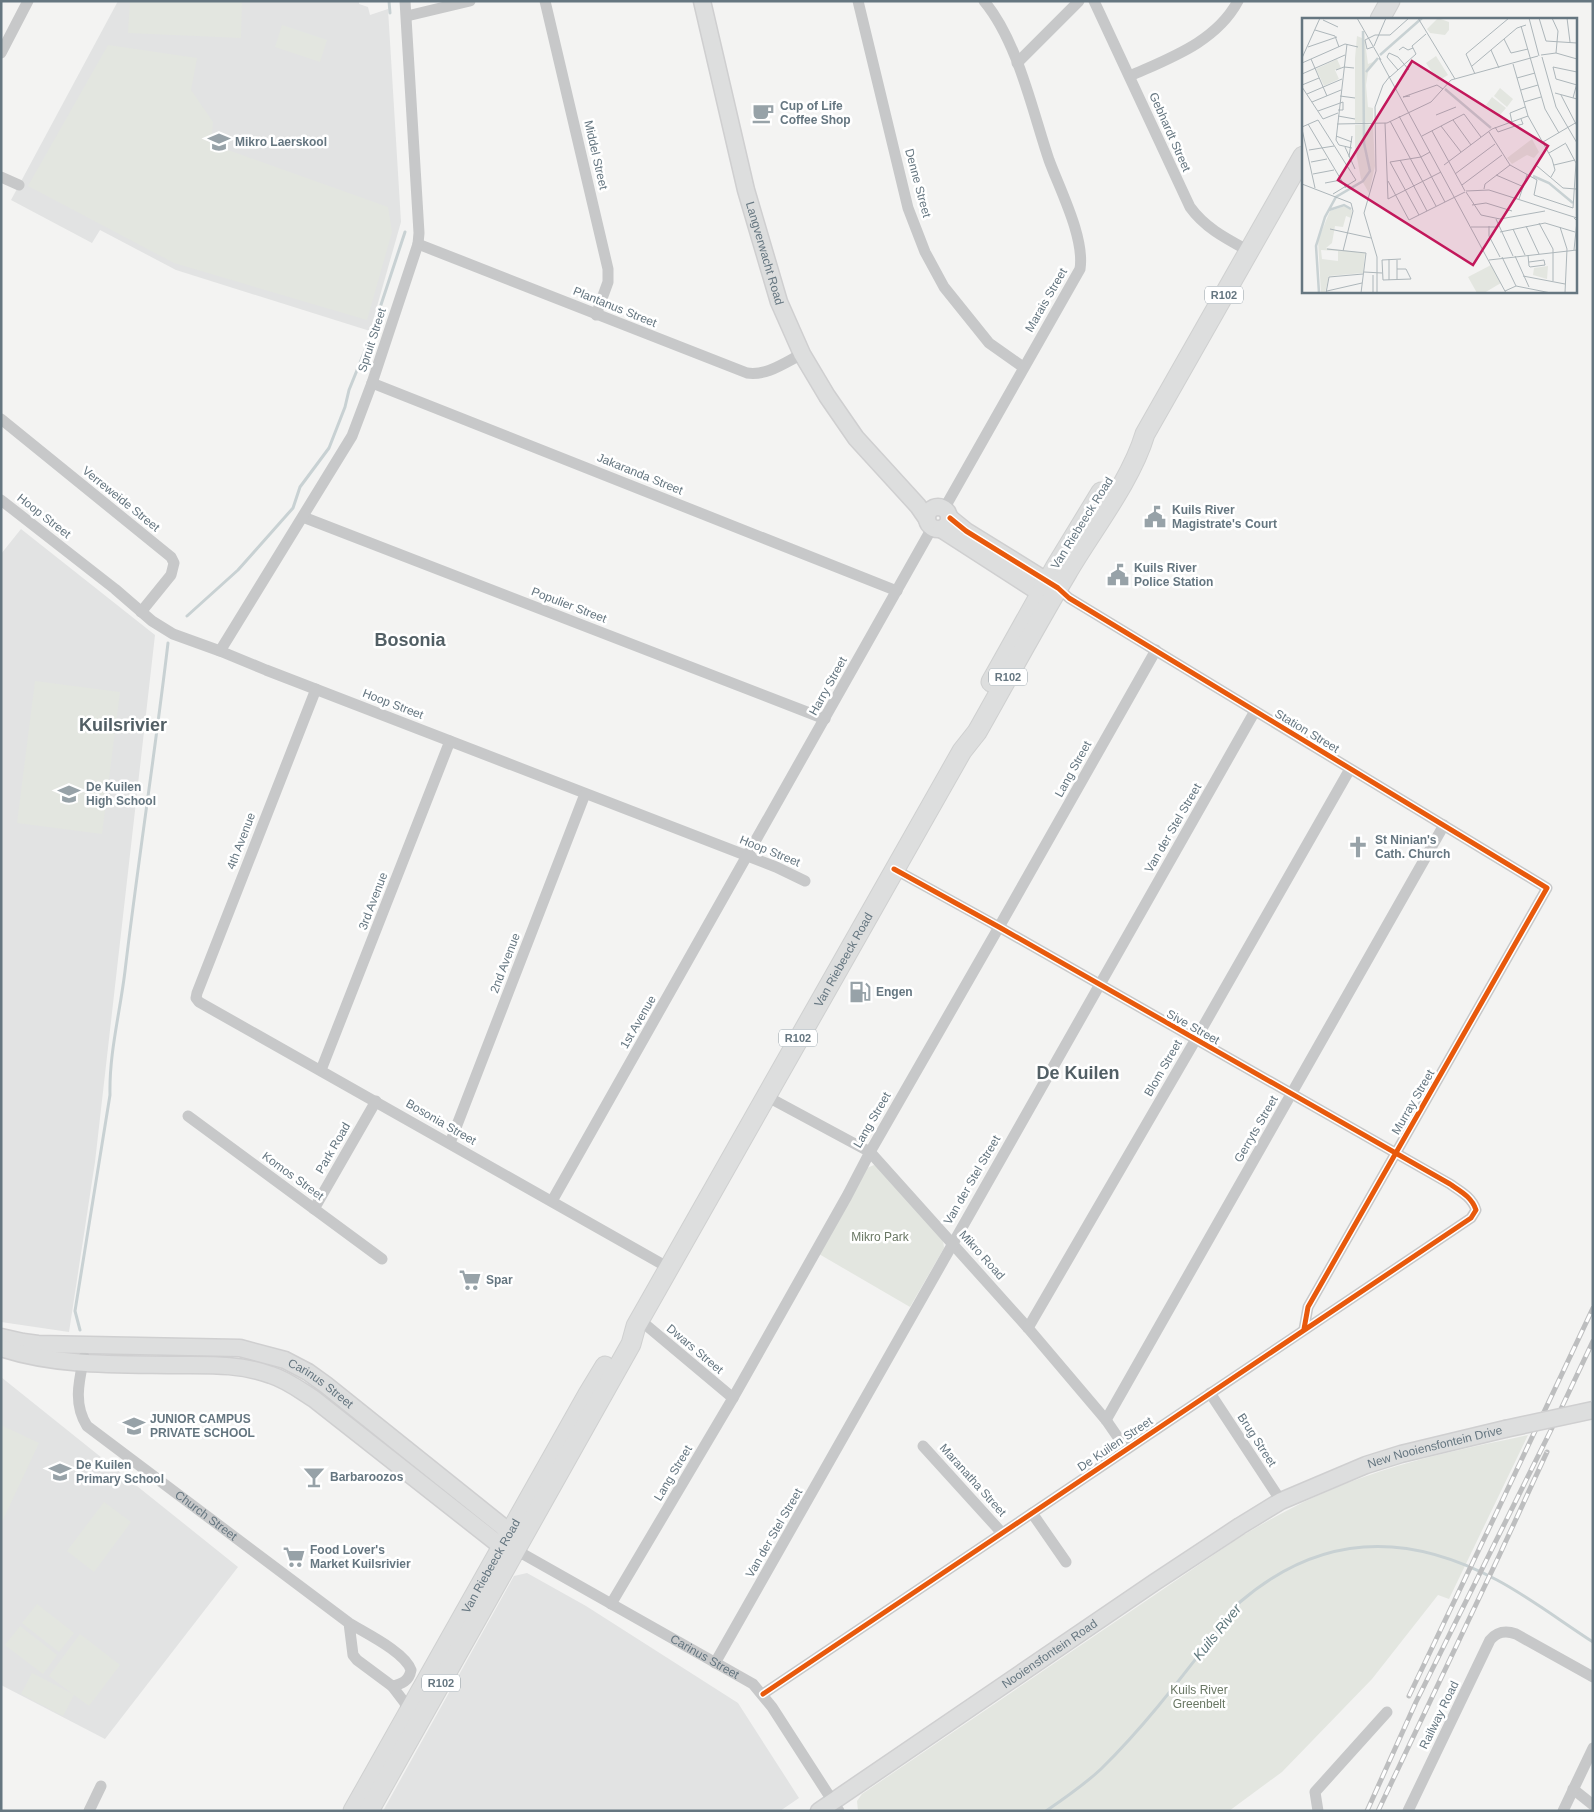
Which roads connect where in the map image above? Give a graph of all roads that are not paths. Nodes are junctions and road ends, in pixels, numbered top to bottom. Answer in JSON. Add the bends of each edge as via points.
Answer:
{"nodes":[{"id":1,"x":28,"y":1,"type":"edge"},
{"id":2,"x":405,"y":1,"type":"edge"},
{"id":3,"x":470,"y":1,"type":"edge"},
{"id":4,"x":546,"y":1,"type":"edge"},
{"id":5,"x":702,"y":1,"type":"edge"},
{"id":6,"x":858,"y":1,"type":"edge"},
{"id":7,"x":984,"y":1,"type":"edge"},
{"id":8,"x":1079,"y":1,"type":"edge"},
{"id":9,"x":1094,"y":1,"type":"edge"},
{"id":10,"x":1238,"y":1,"type":"edge"},
{"id":11,"x":1390,"y":1,"type":"edge"},
{"id":12,"x":407,"y":16,"type":"junction"},
{"id":13,"x":1381,"y":18,"type":"edge"},
{"id":14,"x":1,"y":53,"type":"edge"},
{"id":15,"x":1017,"y":62,"type":"junction"},
{"id":16,"x":1130,"y":76,"type":"junction"},
{"id":17,"x":1302,"y":158,"type":"edge"},
{"id":18,"x":1,"y":177,"type":"edge"},
{"id":19,"x":19,"y":185,"type":"dead end"},
{"id":20,"x":418,"y":244,"type":"junction"},
{"id":21,"x":1249,"y":251,"type":"junction"},
{"id":22,"x":596,"y":315,"type":"junction"},
{"id":23,"x":802,"y":354,"type":"junction"},
{"id":24,"x":1023,"y":367,"type":"junction"},
{"id":25,"x":372,"y":383,"type":"junction"},
{"id":26,"x":1,"y":419,"type":"edge"},
{"id":27,"x":1,"y":500,"type":"edge"},
{"id":28,"x":303,"y":516,"type":"junction"},
{"id":29,"x":938,"y":518,"type":"junction"},
{"id":30,"x":897,"y":591,"type":"junction"},
{"id":31,"x":1053,"y":592,"type":"junction"},
{"id":32,"x":141,"y":612,"type":"junction"},
{"id":33,"x":1156,"y":650,"type":"junction"},
{"id":34,"x":220,"y":651,"type":"junction"},
{"id":35,"x":316,"y":689,"type":"junction"},
{"id":36,"x":1255,"y":711,"type":"junction"},
{"id":37,"x":825,"y":720,"type":"junction"},
{"id":38,"x":450,"y":741,"type":"junction"},
{"id":39,"x":1350,"y":769,"type":"junction"},
{"id":40,"x":585,"y":794,"type":"junction"},
{"id":41,"x":1444,"y":825,"type":"junction"},
{"id":42,"x":747,"y":856,"type":"junction"},
{"id":43,"x":894,"y":869,"type":"junction"},
{"id":44,"x":805,"y":881,"type":"dead end"},
{"id":45,"x":1548,"y":888,"type":"joint"},
{"id":46,"x":999,"y":927,"type":"junction"},
{"id":47,"x":1100,"y":985,"type":"junction"},
{"id":48,"x":199,"y":1002,"type":"joint"},
{"id":49,"x":1196,"y":1039,"type":"junction"},
{"id":50,"x":321,"y":1070,"type":"junction"},
{"id":51,"x":1292,"y":1094,"type":"junction"},
{"id":52,"x":766,"y":1096,"type":"junction"},
{"id":53,"x":376,"y":1101,"type":"junction"},
{"id":54,"x":188,"y":1116,"type":"dead end"},
{"id":55,"x":450,"y":1143,"type":"junction"},
{"id":56,"x":870,"y":1152,"type":"junction"},
{"id":57,"x":1396,"y":1153,"type":"junction"},
{"id":58,"x":552,"y":1201,"type":"junction"},
{"id":59,"x":314,"y":1209,"type":"junction"},
{"id":60,"x":1476,"y":1210,"type":"joint"},
{"id":61,"x":952,"y":1243,"type":"junction"},
{"id":62,"x":382,"y":1259,"type":"dead end"},
{"id":63,"x":669,"y":1268,"type":"junction"},
{"id":64,"x":638,"y":1323,"type":"junction"},
{"id":65,"x":1028,"y":1328,"type":"junction"},
{"id":66,"x":1304,"y":1330,"type":"junction"},
{"id":67,"x":1,"y":1337,"type":"edge"},
{"id":68,"x":87,"y":1346,"type":"junction"},
{"id":69,"x":1,"y":1348,"type":"edge"},
{"id":70,"x":83,"y":1363,"type":"junction"},
{"id":71,"x":1210,"y":1393,"type":"junction"},
{"id":72,"x":733,"y":1398,"type":"junction"},
{"id":73,"x":1593,"y":1410,"type":"edge"},
{"id":74,"x":1106,"y":1420,"type":"junction"},
{"id":75,"x":923,"y":1446,"type":"dead end"},
{"id":76,"x":1126,"y":1448,"type":"junction"},
{"id":77,"x":1282,"y":1502,"type":"junction"},
{"id":78,"x":1032,"y":1513,"type":"junction"},
{"id":79,"x":1002,"y":1533,"type":"junction"},
{"id":80,"x":513,"y":1547,"type":"junction"},
{"id":81,"x":1066,"y":1562,"type":"dead end"},
{"id":82,"x":612,"y":1604,"type":"junction"},
{"id":83,"x":349,"y":1623,"type":"junction"},
{"id":84,"x":715,"y":1663,"type":"junction"},
{"id":85,"x":1593,"y":1677,"type":"edge"},
{"id":86,"x":392,"y":1686,"type":"junction"},
{"id":87,"x":763,"y":1694,"type":"junction"},
{"id":88,"x":1387,"y":1712,"type":"dead end"},
{"id":89,"x":407,"y":1715,"type":"junction"},
{"id":90,"x":1593,"y":1748,"type":"edge"},
{"id":91,"x":101,"y":1786,"type":"dead end"},
{"id":92,"x":1573,"y":1789,"type":"junction"},
{"id":93,"x":1593,"y":1805,"type":"edge"},
{"id":94,"x":836,"y":1806,"type":"edge"},
{"id":95,"x":89,"y":1811,"type":"edge"},
{"id":96,"x":353,"y":1811,"type":"edge"},
{"id":97,"x":369,"y":1811,"type":"edge"},
{"id":98,"x":819,"y":1811,"type":"edge"},
{"id":99,"x":1318,"y":1811,"type":"edge"},
{"id":100,"x":1408,"y":1811,"type":"edge"},
{"id":101,"x":1563,"y":1811,"type":"edge"}],
"edges":[{"from":1,"to":14,"type":"street"},
{"from":2,"to":12,"type":"street","name":"Spruit Street"},
{"from":3,"to":12,"type":"street"},
{"from":4,"to":22,"type":"street","name":"Middel Street","via":[[608,269],[608,282]]},
{"from":5,"to":23,"type":"street","name":"Langverwacht Road","via":[[757,231],[779,302]]},
{"from":6,"to":24,"type":"street","name":"Denne Street","via":[[908,208],[925,252],[944,288],[990,343]]},
{"from":7,"to":15,"type":"street","name":"Marais Street","via":[[1002,28]]},
{"from":8,"to":15,"type":"street"},
{"from":9,"to":16,"type":"street","name":"Gebhardt Street"},
{"from":10,"to":16,"type":"street","via":[[1225,20],[1204,40]]},
{"from":11,"to":13,"type":"main road"},
{"from":12,"to":20,"type":"street","name":"Spruit Street"},
{"from":15,"to":24,"type":"street","name":"Marais Street","via":[[1082,259],[1080,269]]},
{"from":16,"to":21,"type":"street","name":"Gebhardt Street","via":[[1190,207],[1218,234]]},
{"from":17,"to":21,"type":"main road","name":"Van Riebeeck Road","number":"R102"},
{"from":18,"to":19,"type":"street"},
{"from":20,"to":22,"type":"street","name":"Plantanus Street"},
{"from":20,"to":25,"type":"street","name":"Spruit Street"},
{"from":21,"to":31,"type":"main road","name":"Van Riebeeck Road","number":"R102","via":[[1145,434],[1128,474]]},
{"from":22,"to":23,"type":"street","name":"Plantanus Street","via":[[757,375]]},
{"from":23,"to":29,"type":"street","name":"Langverwacht Road","via":[[856,438],[890,476]]},
{"from":24,"to":29,"type":"street","name":"Marais Street"},
{"from":25,"to":28,"type":"street","name":"Spruit Street","via":[[352,436]]},
{"from":25,"to":30,"type":"street","name":"Jakaranda Street"},
{"from":26,"to":32,"type":"street","name":"Verreweide Street","via":[[171,557],[174,563],[171,575]]},
{"from":27,"to":32,"type":"street","name":"Hoop Street"},
{"from":28,"to":34,"type":"street","name":"Spruit Street"},
{"from":28,"to":37,"type":"street","name":"Populier Street"},
{"from":29,"to":30,"type":"street","name":"Harry Street"},
{"from":29,"to":31,"type":"street","name":"Langverwacht Road"},
{"from":30,"to":37,"type":"street","name":"Harry Street"},
{"from":31,"to":33,"type":"street","name":"Station Street"},
{"from":31,"to":43,"type":"main road","name":"Van Riebeeck Road","number":"R102","via":[[979,703],[963,736],[962,751]]},
{"from":32,"to":34,"type":"street","name":"Hoop Street","via":[[173,634]]},
{"from":33,"to":36,"type":"street","name":"Station Street"},
{"from":33,"to":46,"type":"street","name":"Lang Street"},
{"from":34,"to":35,"type":"street","name":"Hoop Street"},
{"from":35,"to":38,"type":"street","name":"Hoop Street"},
{"from":35,"to":48,"type":"street","name":"4th Avenue","via":[[197,993]]},
{"from":36,"to":39,"type":"street","name":"Station Street"},
{"from":36,"to":47,"type":"street","name":"Van der Stel Street"},
{"from":37,"to":42,"type":"street","name":"Harry Street"},
{"from":38,"to":40,"type":"street","name":"Hoop Street"},
{"from":38,"to":50,"type":"street","name":"3rd Avenue"},
{"from":39,"to":41,"type":"street","name":"Station Street"},
{"from":39,"to":49,"type":"street","name":"Blom Street"},
{"from":40,"to":42,"type":"street","name":"Hoop Street"},
{"from":40,"to":55,"type":"street","name":"2nd Avenue"},
{"from":41,"to":45,"type":"street","name":"Station Street"},
{"from":41,"to":51,"type":"street","name":"Gerryts Street"},
{"from":42,"to":44,"type":"street","name":"Hoop Street"},
{"from":42,"to":58,"type":"street","name":"1st Avenue"},
{"from":43,"to":46,"type":"street","name":"Sive Street"},
{"from":43,"to":52,"type":"main road","name":"Van Riebeeck Road","number":"R102"},
{"from":45,"to":57,"type":"street","name":"Murray Street"},
{"from":46,"to":47,"type":"street","name":"Sive Street"},
{"from":46,"to":56,"type":"street","name":"Lang Street"},
{"from":47,"to":49,"type":"street","name":"Sive Street"},
{"from":47,"to":61,"type":"street","name":"Van der Stel Street"},
{"from":48,"to":50,"type":"street","name":"Bosonia Street"},
{"from":49,"to":51,"type":"street","name":"Sive Street"},
{"from":49,"to":65,"type":"street","name":"Blom Street"},
{"from":50,"to":53,"type":"street","name":"Bosonia Street"},
{"from":51,"to":57,"type":"street","name":"Sive Street"},
{"from":51,"to":74,"type":"street","name":"Gerryts Street"},
{"from":52,"to":56,"type":"street","name":"Mikro Road"},
{"from":52,"to":63,"type":"main road","name":"Van Riebeeck Road","number":"R102"},
{"from":53,"to":55,"type":"street","name":"Bosonia Street"},
{"from":53,"to":59,"type":"street","name":"Park Road"},
{"from":54,"to":59,"type":"street","name":"Komos Street"},
{"from":55,"to":58,"type":"street","name":"Bosonia Street"},
{"from":56,"to":61,"type":"street","name":"Mikro Road"},
{"from":56,"to":72,"type":"street","name":"Lang Street"},
{"from":57,"to":60,"type":"street","name":"Sive Street","via":[[1465,1194]]},
{"from":57,"to":66,"type":"street","name":"Murray Street","via":[[1308,1307]]},
{"from":58,"to":63,"type":"street","name":"Bosonia Street"},
{"from":59,"to":62,"type":"street","name":"Komos Street"},
{"from":60,"to":66,"type":"street","name":"De Kuilen Street","via":[[1471,1218]]},
{"from":61,"to":65,"type":"street","name":"Mikro Road"},
{"from":61,"to":84,"type":"street","name":"Van der Stel Street"},
{"from":63,"to":64,"type":"main road","name":"Van Riebeeck Road","number":"R102"},
{"from":64,"to":72,"type":"street","name":"Dwars Street"},
{"from":64,"to":80,"type":"main road","name":"Van Riebeeck Road","number":"R102","via":[[623,1338],[588,1394]]},
{"from":65,"to":74,"type":"street","name":"Mikro Road"},
{"from":66,"to":71,"type":"street","name":"De Kuilen Street"},
{"from":67,"to":68,"type":"street","via":[[38,1344]]},
{"from":68,"to":70,"type":"street","name":"Church Street"},
{"from":68,"to":80,"type":"street","name":"Carinus Street","via":[[240,1348],[290,1362],[333,1391]]},
{"from":69,"to":70,"type":"street","via":[[36,1357]]},
{"from":70,"to":80,"type":"street","name":"Carinus Street","via":[[239,1366],[284,1380]]},
{"from":70,"to":83,"type":"street","name":"Church Street","via":[[78,1405],[87,1426]]},
{"from":71,"to":76,"type":"street","name":"De Kuilen Street"},
{"from":71,"to":77,"type":"street","name":"Brug Street"},
{"from":72,"to":82,"type":"street","name":"Lang Street"},
{"from":73,"to":77,"type":"street","name":"New Nooiensfontein Drive","bridge":true,"via":[[1401,1454],[1366,1465]]},
{"from":74,"to":76,"type":"street","name":"Mikro Road"},
{"from":75,"to":79,"type":"street","name":"Maranatha Street"},
{"from":76,"to":78,"type":"street","name":"De Kuilen Street"},
{"from":77,"to":94,"type":"street","name":"Nooiensfontein Road","via":[[1155,1582]]},
{"from":78,"to":79,"type":"street","name":"De Kuilen Street"},
{"from":78,"to":81,"type":"street"},
{"from":79,"to":87,"type":"street","name":"De Kuilen Street"},
{"from":80,"to":82,"type":"street","name":"Carinus Street"},
{"from":80,"to":89,"type":"main road","name":"Van Riebeeck Road","number":"R102"},
{"from":80,"to":97,"type":"main road","name":"Van Riebeeck Road","number":"R102"},
{"from":82,"to":84,"type":"street","name":"Carinus Street"},
{"from":83,"to":86,"type":"street","via":[[353,1655]]},
{"from":83,"to":86,"type":"street","name":"Church Street","via":[[406,1661],[410,1675],[406,1681]]},
{"from":84,"to":87,"type":"street","name":"Carinus Street","via":[[753,1684]]},
{"from":85,"to":100,"type":"street","name":"Railway Road","via":[[1516,1634],[1498,1634],[1490,1640]]},
{"from":86,"to":89,"type":"street","via":[[405,1703]]},
{"from":87,"to":94,"type":"street","name":"Carinus Street"},
{"from":88,"to":99,"type":"street","via":[[1316,1792]]},
{"from":89,"to":96,"type":"main road","name":"Van Riebeeck Road","number":"R102"},
{"from":90,"to":92,"type":"street"},
{"from":91,"to":95,"type":"street"},
{"from":92,"to":93,"type":"street"},
{"from":92,"to":101,"type":"street"},
{"from":94,"to":98,"type":"street","name":"Nooiensfontein Road"}]}
